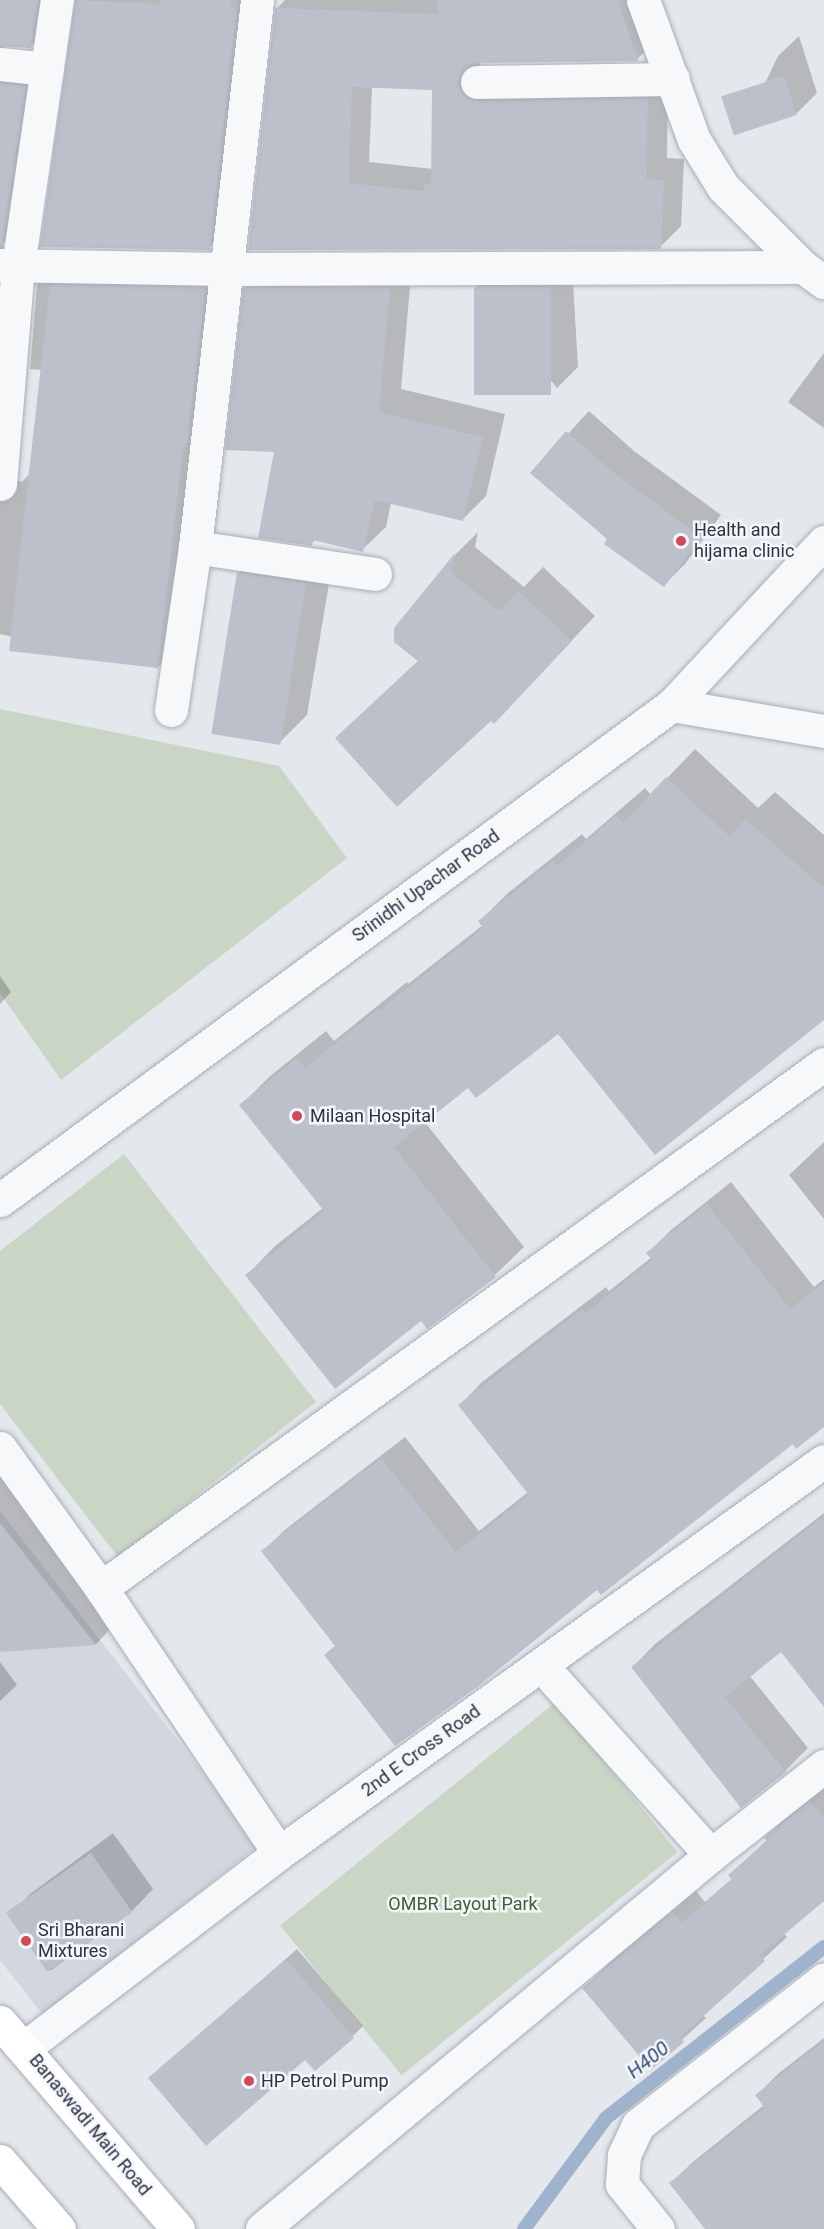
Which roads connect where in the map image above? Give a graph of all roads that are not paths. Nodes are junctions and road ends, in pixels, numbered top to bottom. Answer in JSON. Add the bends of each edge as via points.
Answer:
{"nodes":[{"id":1,"x":57,"y":0,"type":"edge"},
{"id":2,"x":257,"y":0,"type":"edge"},
{"id":3,"x":643,"y":0,"type":"edge"},
{"id":4,"x":0,"y":64,"type":"edge"},
{"id":5,"x":47,"y":69,"type":"junction"},
{"id":6,"x":673,"y":79,"type":"junction"},
{"id":7,"x":477,"y":82,"type":"dead end"},
{"id":8,"x":9,"y":266,"type":"edge"},
{"id":9,"x":225,"y":269,"type":"junction"},
{"id":10,"x":813,"y":275,"type":"edge"},
{"id":11,"x":1,"y":472,"type":"edge"},
{"id":12,"x":824,"y":542,"type":"edge"},
{"id":13,"x":195,"y":547,"type":"junction"},
{"id":14,"x":375,"y":574,"type":"dead end"},
{"id":15,"x":672,"y":705,"type":"junction"},
{"id":16,"x":171,"y":710,"type":"dead end"},
{"id":17,"x":824,"y":731,"type":"edge"},
{"id":18,"x":824,"y":1065,"type":"edge"},
{"id":19,"x":0,"y":1200,"type":"edge"},
{"id":20,"x":0,"y":1448,"type":"edge"},
{"id":21,"x":824,"y":1461,"type":"edge"},
{"id":22,"x":101,"y":1588,"type":"junction"},
{"id":23,"x":541,"y":1665,"type":"junction"},
{"id":24,"x":824,"y":1766,"type":"edge"},
{"id":25,"x":279,"y":1853,"type":"junction"},
{"id":26,"x":711,"y":1855,"type":"junction"},
{"id":27,"x":824,"y":1979,"type":"edge"},
{"id":28,"x":0,"y":2022,"type":"edge"},
{"id":29,"x":24,"y":2048,"type":"junction"},
{"id":30,"x":0,"y":2161,"type":"edge"},
{"id":31,"x":59,"y":2229,"type":"edge"},
{"id":32,"x":178,"y":2229,"type":"edge"},
{"id":33,"x":262,"y":2229,"type":"edge"},
{"id":34,"x":658,"y":2229,"type":"edge"}],
"edges":[{"from":1,"to":5,"type":"street"},
{"from":2,"to":9,"type":"street"},
{"from":3,"to":6,"type":"street"},
{"from":4,"to":5,"type":"street"},
{"from":5,"to":8,"type":"street"},
{"from":6,"to":7,"type":"street"},
{"from":6,"to":10,"type":"street","via":[[694,140],[723,187]]},
{"from":8,"to":9,"type":"street"},
{"from":8,"to":11,"type":"street"},
{"from":9,"to":10,"type":"street"},
{"from":9,"to":13,"type":"street"},
{"from":12,"to":15,"type":"street","name":"Srinidhi Upachar Road"},
{"from":13,"to":14,"type":"street"},
{"from":13,"to":16,"type":"street"},
{"from":15,"to":17,"type":"street"},
{"from":15,"to":19,"type":"street","name":"Srinidhi Upachar Road"},
{"from":18,"to":22,"type":"street"},
{"from":20,"to":22,"type":"street"},
{"from":21,"to":23,"type":"street","name":"2nd E Cross Road"},
{"from":22,"to":25,"type":"street"},
{"from":23,"to":25,"type":"street","name":"2nd E Cross Road"},
{"from":23,"to":26,"type":"street"},
{"from":24,"to":26,"type":"street"},
{"from":25,"to":29,"type":"street","name":"2nd E Cross Road"},
{"from":26,"to":33,"type":"street"},
{"from":27,"to":34,"type":"street","via":[[638,2124],[624,2155],[622,2184]]},
{"from":28,"to":29,"type":"main road","name":"Banaswadi Main Road"},
{"from":29,"to":32,"type":"main road","name":"Banaswadi Main Road"},
{"from":30,"to":31,"type":"main road"}]}
